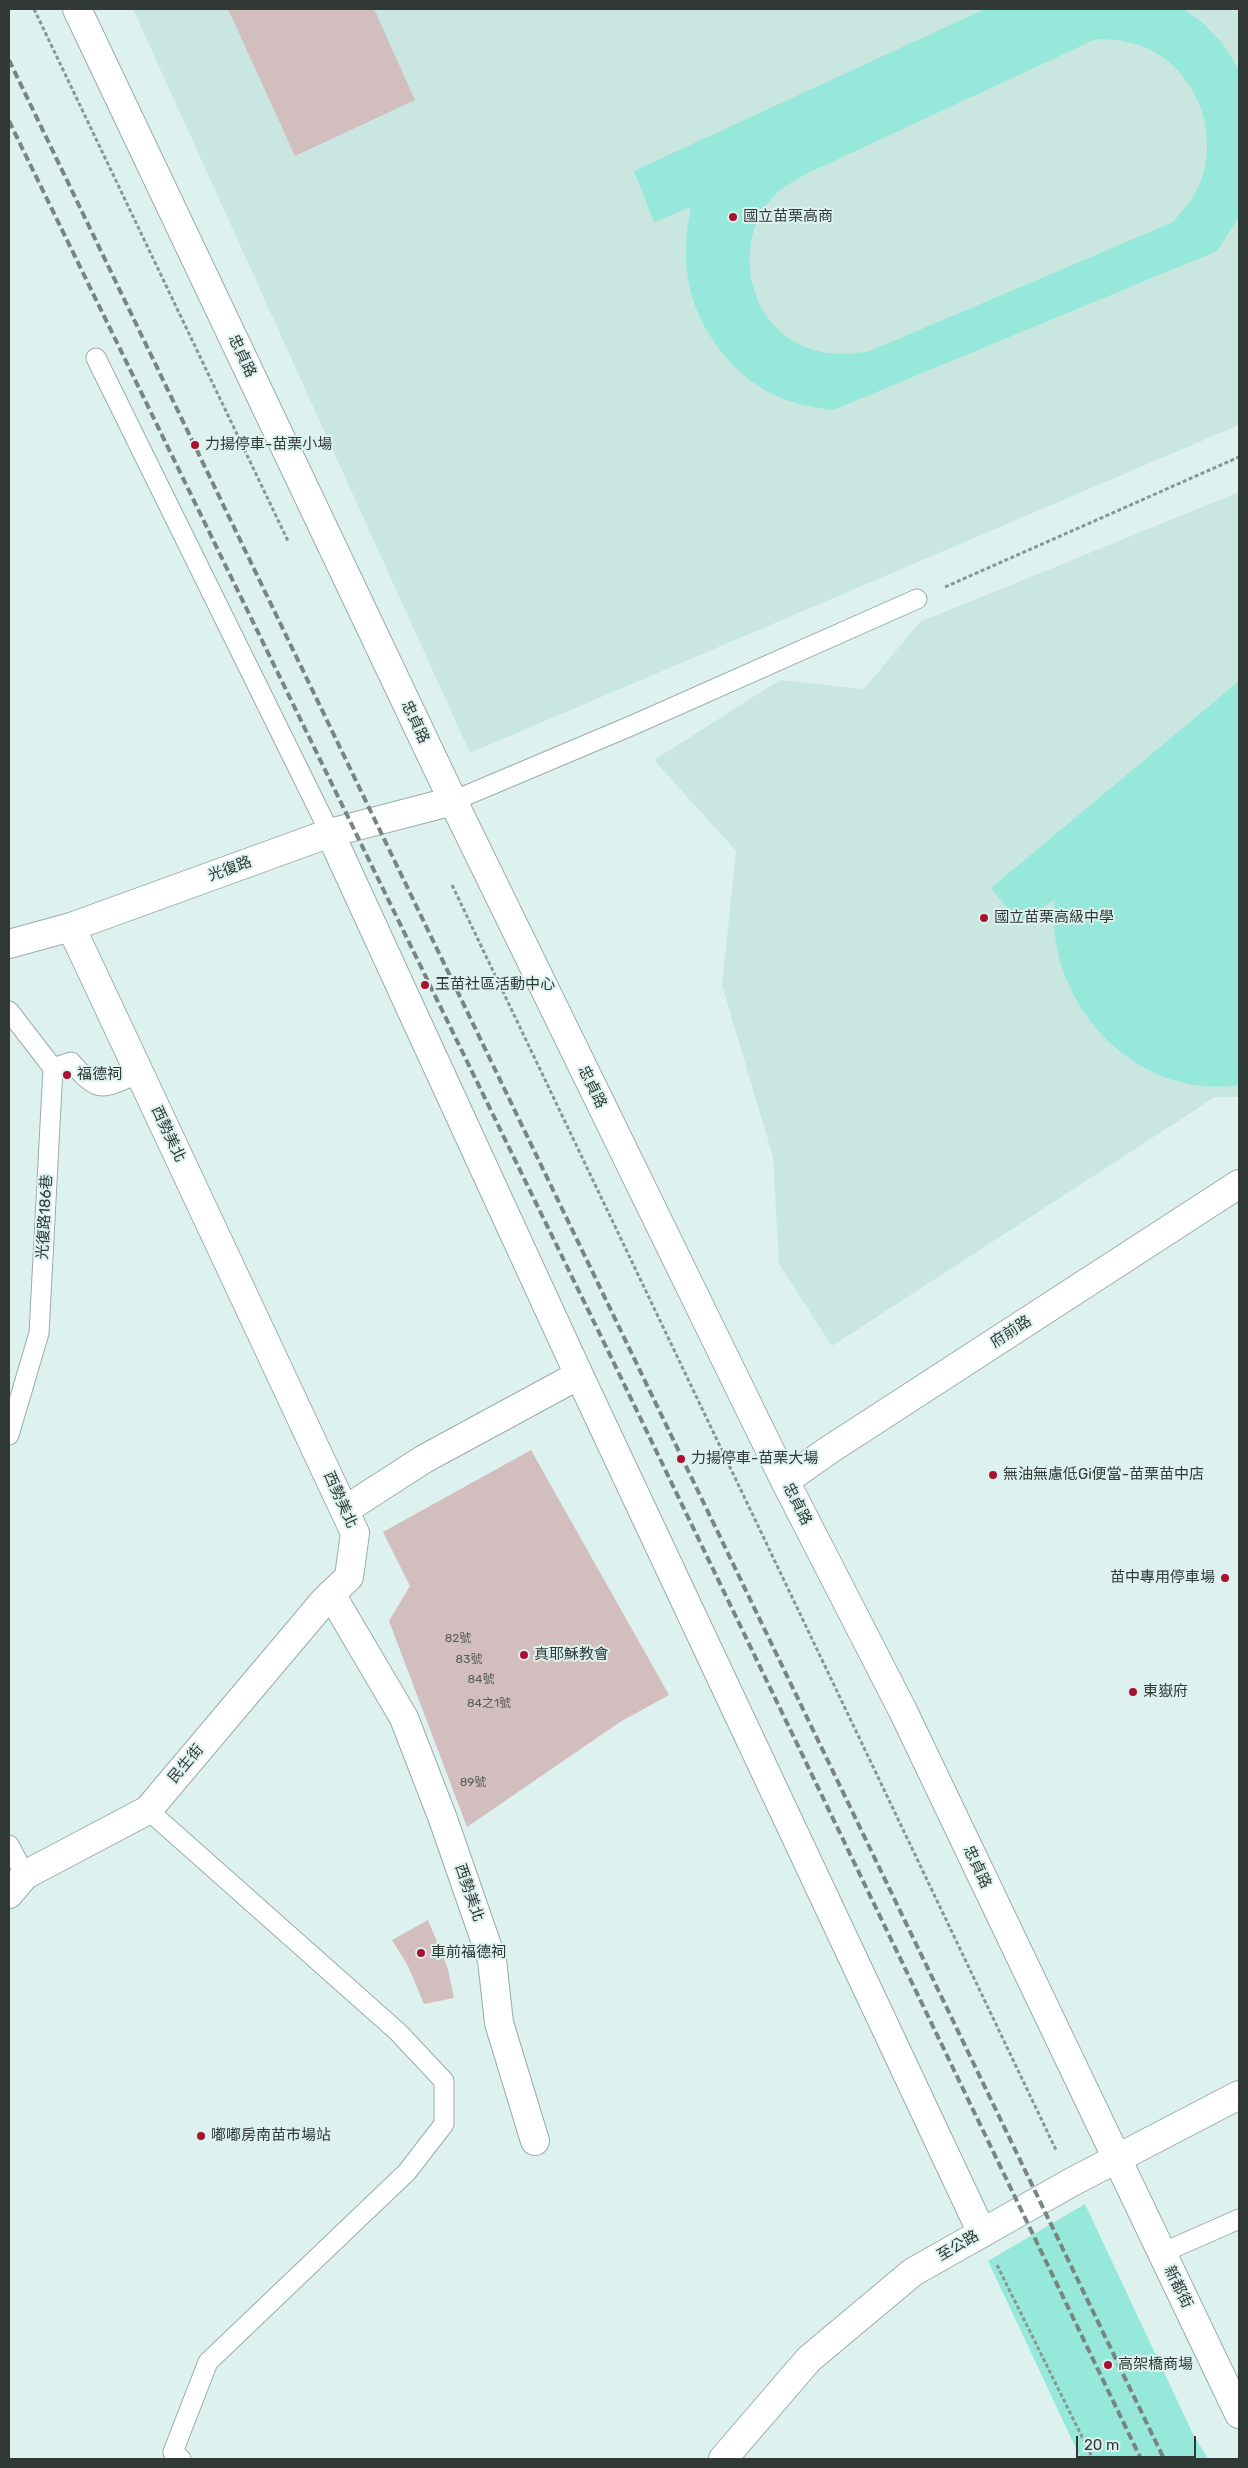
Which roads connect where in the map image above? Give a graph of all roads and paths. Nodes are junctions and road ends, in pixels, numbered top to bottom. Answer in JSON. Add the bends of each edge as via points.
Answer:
{"nodes":[{"id":1,"x":34,"y":9,"type":"edge"},
{"id":2,"x":76,"y":9,"type":"edge"},
{"id":3,"x":96,"y":358,"type":"dead end"},
{"id":4,"x":1239,"y":457,"type":"edge"},
{"id":5,"x":292,"y":549,"type":"dead end"},
{"id":6,"x":917,"y":600,"type":"joint"},
{"id":7,"x":453,"y":801,"type":"junction"},
{"id":8,"x":330,"y":833,"type":"junction"},
{"id":9,"x":451,"y":882,"type":"dead end"},
{"id":10,"x":71,"y":927,"type":"junction"},
{"id":11,"x":9,"y":944,"type":"edge"},
{"id":12,"x":9,"y":1011,"type":"edge"},
{"id":13,"x":53,"y":1068,"type":"junction"},
{"id":14,"x":140,"y":1073,"type":"junction"},
{"id":15,"x":1239,"y":1184,"type":"edge"},
{"id":16,"x":579,"y":1375,"type":"junction"},
{"id":17,"x":9,"y":1435,"type":"edge"},
{"id":18,"x":785,"y":1481,"type":"junction"},
{"id":19,"x":345,"y":1510,"type":"junction"},
{"id":20,"x":331,"y":1594,"type":"junction"},
{"id":21,"x":148,"y":1810,"type":"junction"},
{"id":22,"x":9,"y":1845,"type":"edge"},
{"id":23,"x":17,"y":1884,"type":"edge"},
{"id":24,"x":1239,"y":2095,"type":"edge"},
{"id":25,"x":535,"y":2141,"type":"dead end"},
{"id":26,"x":1117,"y":2160,"type":"junction"},
{"id":27,"x":1072,"y":2182,"type":"junction"},
{"id":28,"x":1239,"y":2219,"type":"edge"},
{"id":29,"x":982,"y":2233,"type":"junction"},
{"id":30,"x":1162,"y":2254,"type":"junction"},
{"id":31,"x":1239,"y":2414,"type":"edge"},
{"id":32,"x":172,"y":2457,"type":"edge"},
{"id":33,"x":723,"y":2459,"type":"edge"},
{"id":34,"x":1093,"y":2459,"type":"edge"}],
"edges":[{"from":1,"to":5,"type":"path"},
{"from":2,"to":7,"type":"street","name":"忠貞路"},
{"from":3,"to":8,"type":"lane"},
{"from":4,"to":6,"type":"path"},
{"from":6,"to":7,"type":"lane","via":[[633,726]]},
{"from":7,"to":8,"type":"street","name":"光復路"},
{"from":7,"to":18,"type":"street","name":"忠貞路"},
{"from":8,"to":10,"type":"street","name":"光復路"},
{"from":8,"to":16,"type":"street"},
{"from":9,"to":27,"type":"path"},
{"from":10,"to":11,"type":"street","name":"光復路"},
{"from":10,"to":14,"type":"street","name":"西勢美北"},
{"from":12,"to":13,"type":"lane"},
{"from":13,"to":14,"type":"lane","via":[[71,1062],[89,1082],[106,1087]]},
{"from":13,"to":17,"type":"lane","name":"光復路186巷","via":[[39,1333]]},
{"from":14,"to":19,"type":"street","name":"西勢美北"},
{"from":15,"to":18,"type":"street","name":"府前路"},
{"from":16,"to":19,"type":"street","via":[[424,1459]]},
{"from":16,"to":29,"type":"street"},
{"from":18,"to":26,"type":"street","name":"忠貞路","via":[[903,1711]]},
{"from":19,"to":20,"type":"street","name":"西勢美北","via":[[355,1533],[349,1577]]},
{"from":20,"to":21,"type":"street","name":"民生街"},
{"from":20,"to":25,"type":"street","name":"西勢美北","via":[[404,1718],[443,1819],[492,1960],[499,2023]]},
{"from":21,"to":23,"type":"street","name":"民生街"},
{"from":21,"to":32,"type":"lane","via":[[398,2032],[444,2082],[444,2124],[407,2172],[208,2362]]},
{"from":22,"to":23,"type":"lane"},
{"from":24,"to":26,"type":"street","name":"至公路"},
{"from":26,"to":27,"type":"street","name":"至公路"},
{"from":26,"to":30,"type":"street","name":"新都街"},
{"from":27,"to":29,"type":"street","name":"至公路"},
{"from":28,"to":30,"type":"lane"},
{"from":29,"to":33,"type":"street","name":"至公路","via":[[913,2272],[809,2359]]},
{"from":29,"to":34,"type":"path"},
{"from":30,"to":31,"type":"street","name":"新都街"}]}
